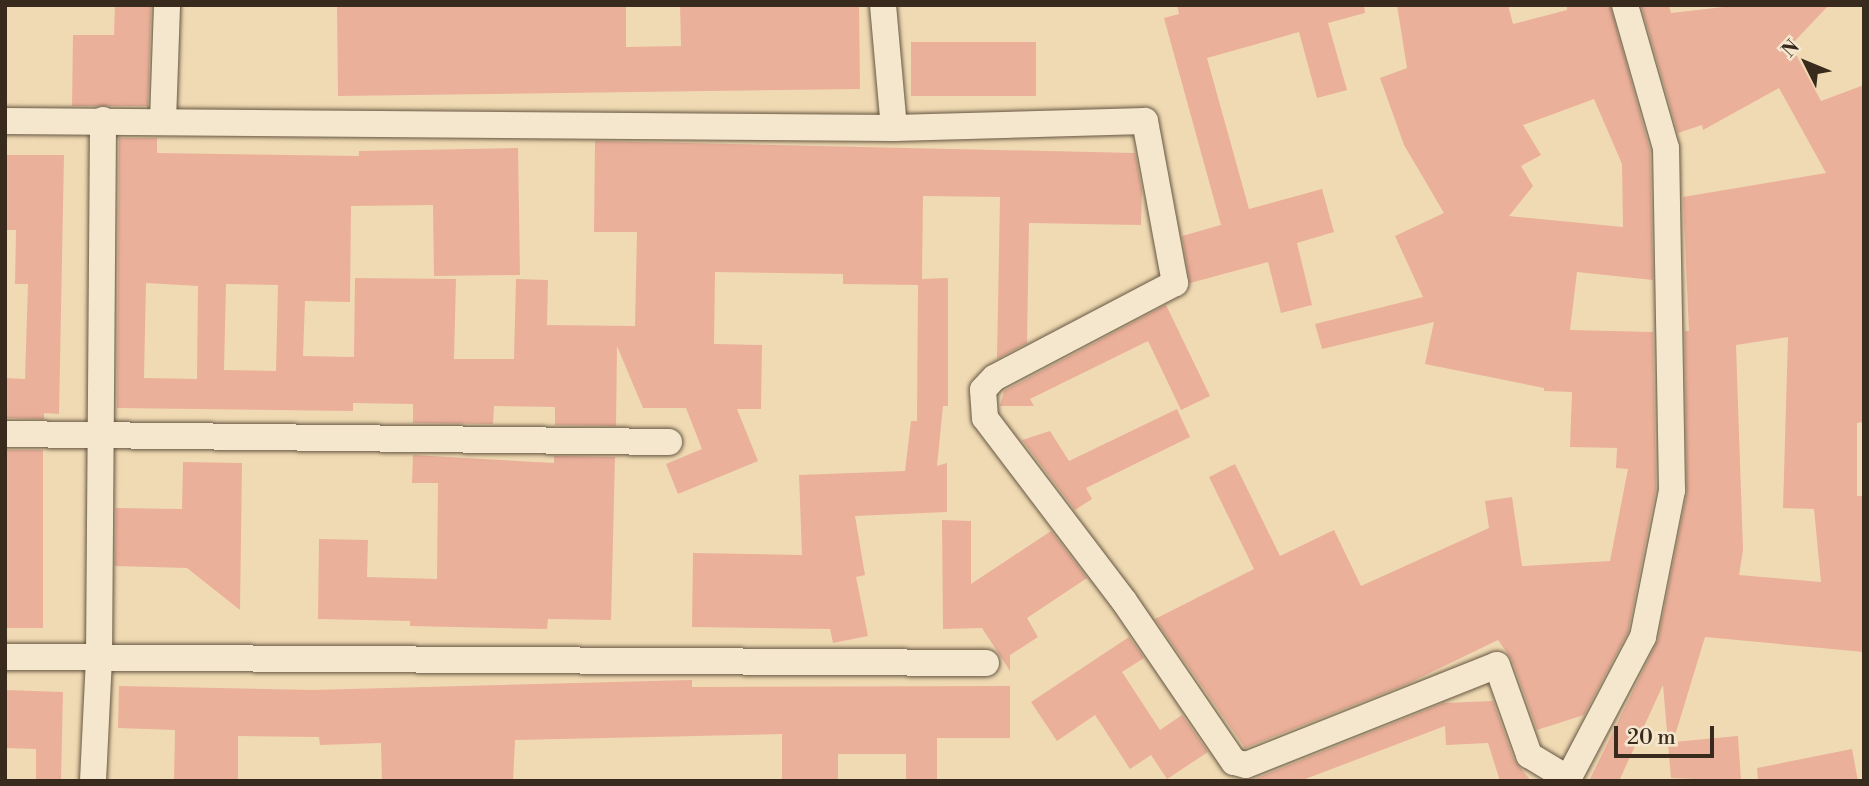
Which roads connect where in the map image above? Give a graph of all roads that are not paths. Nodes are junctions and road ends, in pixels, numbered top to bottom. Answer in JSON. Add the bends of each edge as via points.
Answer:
{"nodes":[{"id":1,"x":167,"y":5,"type":"edge"},
{"id":2,"x":883,"y":5,"type":"edge"},
{"id":3,"x":1625,"y":5,"type":"edge"},
{"id":4,"x":103,"y":120,"type":"junction"},
{"id":5,"x":5,"y":121,"type":"edge"},
{"id":6,"x":163,"y":121,"type":"junction"},
{"id":7,"x":894,"y":128,"type":"junction"},
{"id":8,"x":5,"y":434,"type":"edge"},
{"id":9,"x":98,"y":436,"type":"junction"},
{"id":10,"x":669,"y":442,"type":"dead end"},
{"id":11,"x":5,"y":657,"type":"edge"},
{"id":12,"x":99,"y":659,"type":"junction"},
{"id":13,"x":986,"y":663,"type":"dead end"},
{"id":14,"x":1567,"y":779,"type":"edge"},
{"id":15,"x":93,"y":781,"type":"edge"}],
"edges":[{"from":1,"to":6,"type":"street"},
{"from":2,"to":7,"type":"street"},
{"from":3,"to":14,"type":"street","via":[[1666,148],[1672,490],[1643,638]]},
{"from":4,"to":5,"type":"street"},
{"from":4,"to":6,"type":"street"},
{"from":4,"to":9,"type":"street"},
{"from":6,"to":7,"type":"street"},
{"from":7,"to":14,"type":"street","via":[[1145,121],[1175,283],[994,378],[983,390],[981,406],[985,418],[1124,601],[1225,754],[1245,765],[1497,665],[1529,755]]},
{"from":8,"to":9,"type":"street"},
{"from":9,"to":10,"type":"street"},
{"from":9,"to":12,"type":"street"},
{"from":11,"to":12,"type":"street"},
{"from":12,"to":13,"type":"street"},
{"from":12,"to":15,"type":"street"}]}
